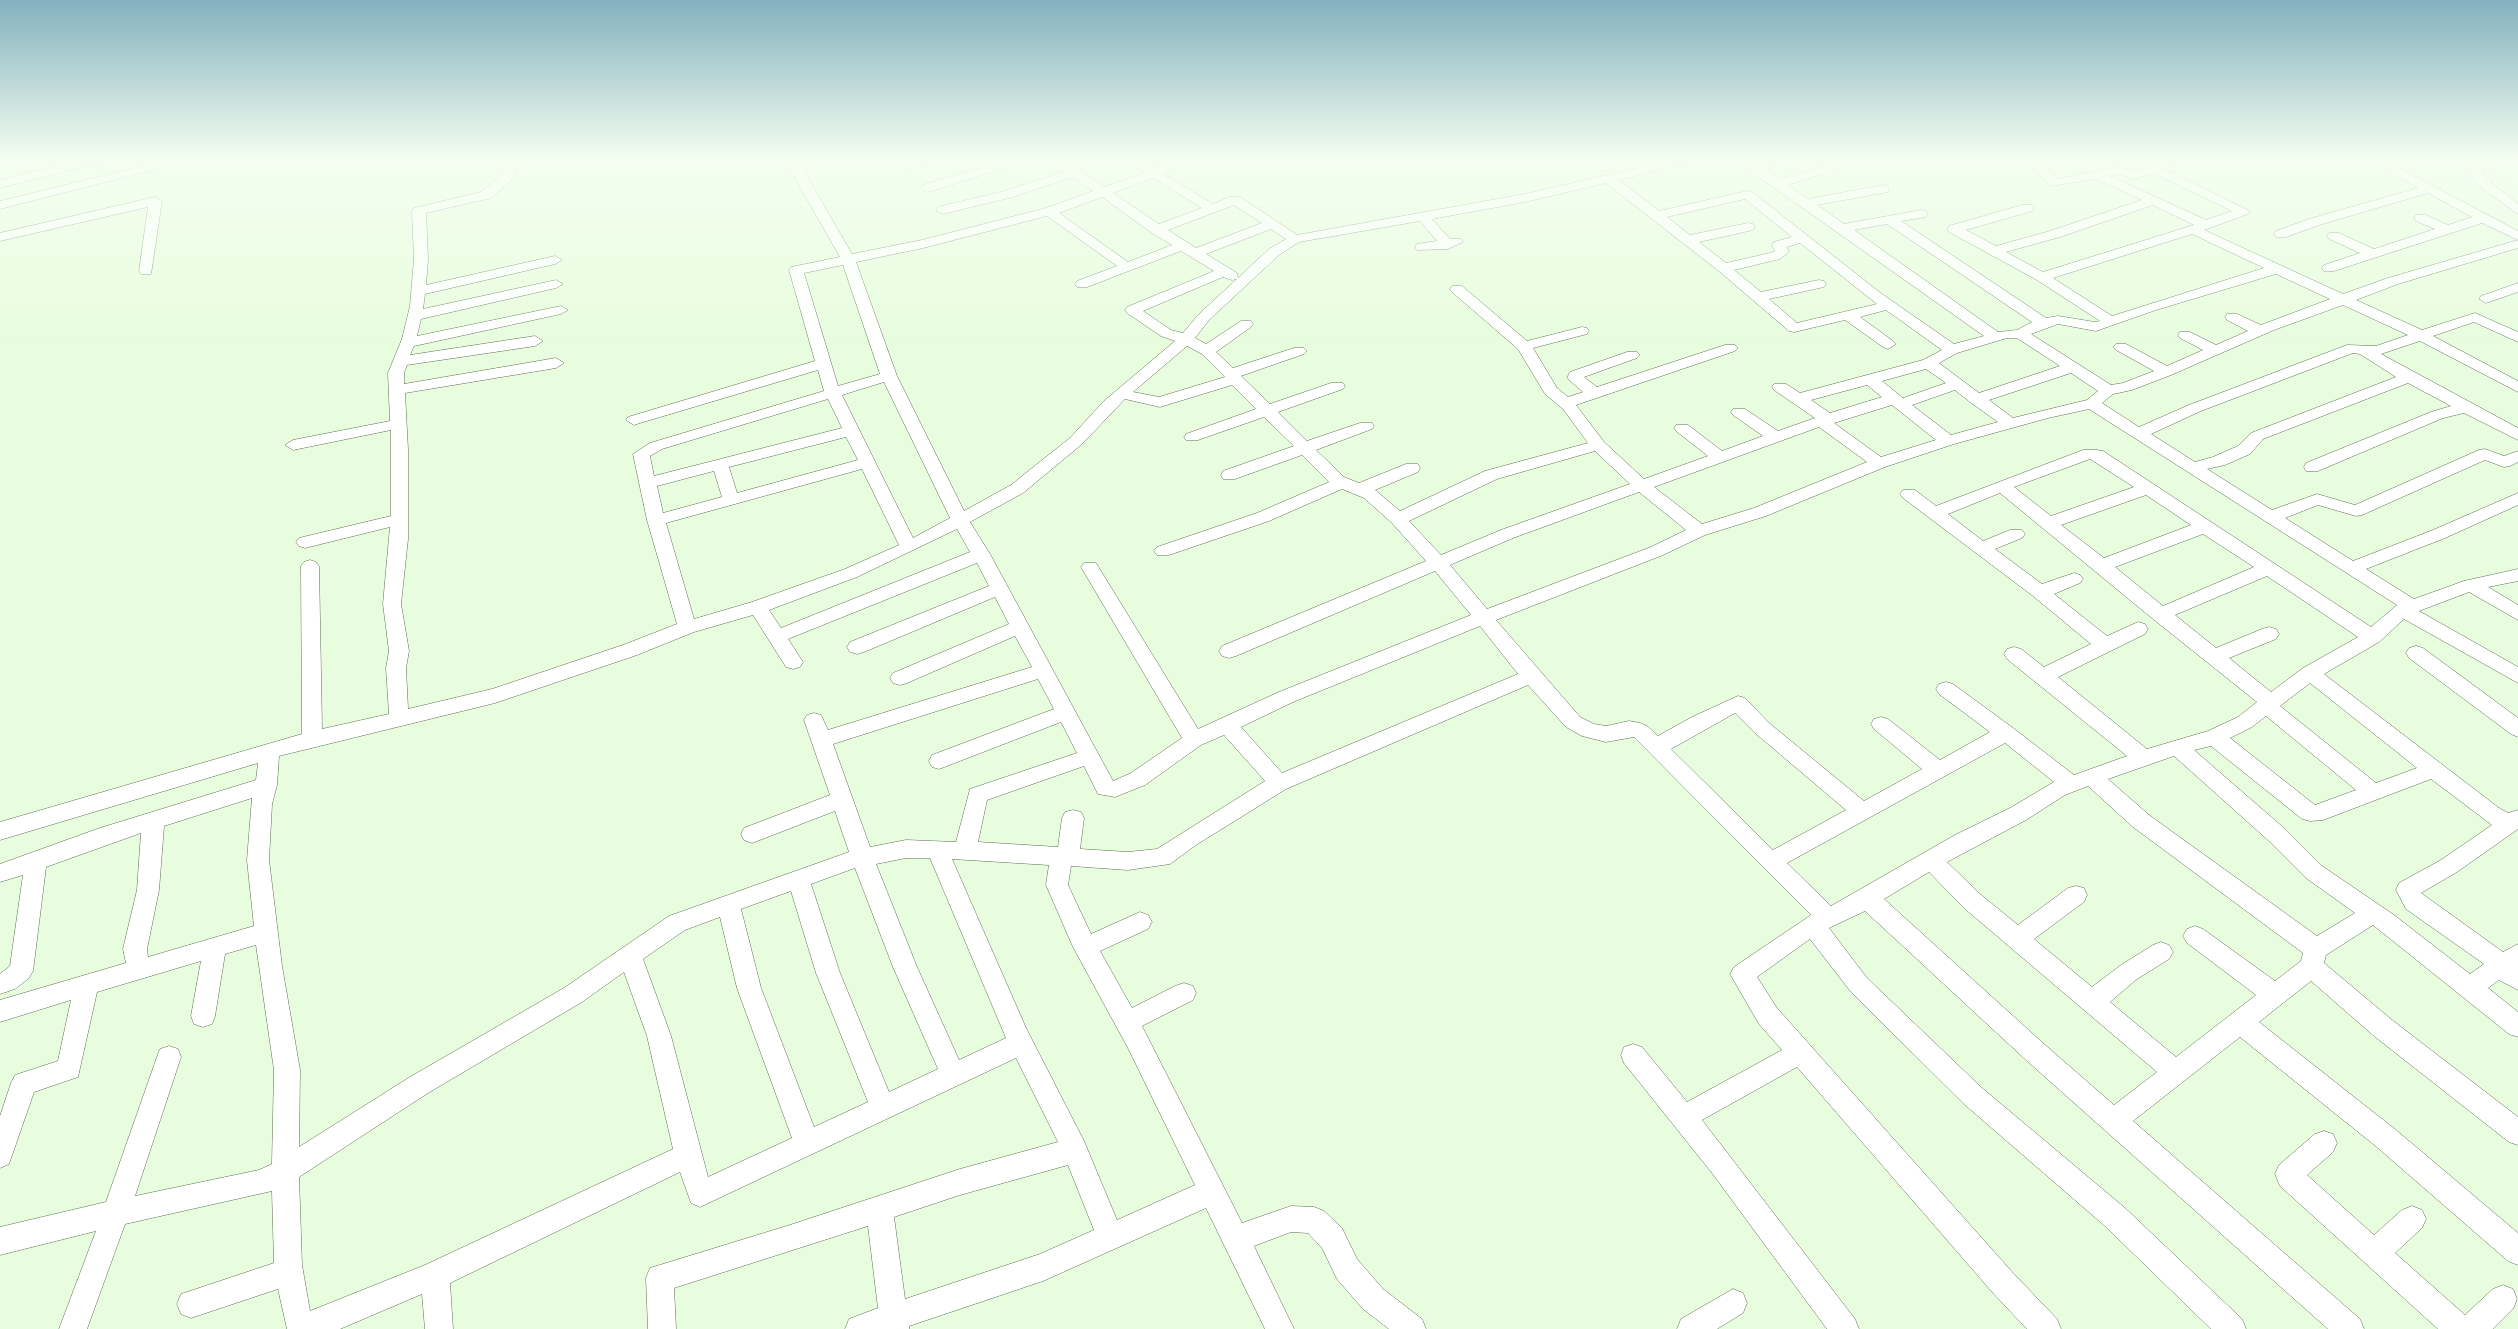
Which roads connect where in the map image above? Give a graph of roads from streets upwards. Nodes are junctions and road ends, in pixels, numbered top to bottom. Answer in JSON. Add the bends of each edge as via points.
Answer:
{"nodes":[{"id":1,"x":28,"y":221,"type":"edge"},
{"id":2,"x":69,"y":221,"type":"edge"},
{"id":3,"x":153,"y":221,"type":"edge"},
{"id":4,"x":419,"y":221,"type":"edge"},
{"id":5,"x":826,"y":221,"type":"edge"},
{"id":6,"x":1013,"y":221,"type":"edge"},
{"id":7,"x":1062,"y":221,"type":"edge"},
{"id":8,"x":1144,"y":221,"type":"edge"},
{"id":9,"x":1179,"y":221,"type":"edge"},
{"id":10,"x":1267,"y":221,"type":"edge"},
{"id":11,"x":1386,"y":221,"type":"edge"},
{"id":12,"x":1429,"y":221,"type":"edge"},
{"id":13,"x":1662,"y":221,"type":"edge"},
{"id":14,"x":1781,"y":221,"type":"edge"},
{"id":15,"x":1832,"y":221,"type":"edge"},
{"id":16,"x":1884,"y":221,"type":"edge"},
{"id":17,"x":1892,"y":221,"type":"edge"},
{"id":18,"x":1980,"y":221,"type":"edge"},
{"id":19,"x":2094,"y":221,"type":"edge"},
{"id":20,"x":2187,"y":221,"type":"edge"},
{"id":21,"x":2217,"y":221,"type":"edge"},
{"id":22,"x":2317,"y":221,"type":"edge"},
{"id":23,"x":2428,"y":221,"type":"edge"},
{"id":24,"x":2473,"y":221,"type":"edge"},
{"id":25,"x":2490,"y":221,"type":"edge"},
{"id":26,"x":1272,"y":224,"type":"junction"},
{"id":27,"x":1748,"y":227,"type":"dead end"},
{"id":28,"x":0,"y":228,"type":"edge"},
{"id":29,"x":1842,"y":228,"type":"junction"},
{"id":30,"x":2199,"y":228,"type":"junction"},
{"id":31,"x":2446,"y":229,"type":"junction"},
{"id":32,"x":1157,"y":230,"type":"junction"},
{"id":33,"x":2514,"y":232,"type":"edge"},
{"id":34,"x":2281,"y":234,"type":"dead end"},
{"id":35,"x":2334,"y":236,"type":"dead end"},
{"id":36,"x":0,"y":237,"type":"edge"},
{"id":37,"x":1803,"y":238,"type":"junction"},
{"id":38,"x":1295,"y":239,"type":"junction"},
{"id":39,"x":1688,"y":240,"type":"junction"},
{"id":40,"x":2518,"y":244,"type":"edge"},
{"id":41,"x":1422,"y":247,"type":"dead end"},
{"id":42,"x":1188,"y":250,"type":"junction"},
{"id":43,"x":1994,"y":251,"type":"junction"},
{"id":44,"x":2371,"y":253,"type":"junction"},
{"id":45,"x":848,"y":259,"type":"junction"},
{"id":46,"x":555,"y":260,"type":"dead end"},
{"id":47,"x":1127,"y":267,"type":"junction"},
{"id":48,"x":1723,"y":268,"type":"junction"},
{"id":49,"x":2329,"y":268,"type":"dead end"},
{"id":50,"x":2277,"y":269,"type":"junction"},
{"id":51,"x":147,"y":271,"type":"dead end"},
{"id":52,"x":1223,"y":272,"type":"junction"},
{"id":53,"x":2042,"y":278,"type":"junction"},
{"id":54,"x":1243,"y":280,"type":"junction"},
{"id":55,"x":556,"y":284,"type":"dead end"},
{"id":56,"x":1082,"y":284,"type":"dead end"},
{"id":57,"x":1819,"y":284,"type":"dead end"},
{"id":58,"x":2518,"y":287,"type":"edge"},
{"id":59,"x":1457,"y":289,"type":"dead end"},
{"id":60,"x":418,"y":291,"type":"junction"},
{"id":61,"x":1758,"y":297,"type":"junction"},
{"id":62,"x":2343,"y":300,"type":"junction"},
{"id":63,"x":1890,"y":305,"type":"junction"},
{"id":64,"x":561,"y":309,"type":"dead end"},
{"id":65,"x":414,"y":316,"type":"junction"},
{"id":66,"x":1849,"y":316,"type":"junction"},
{"id":67,"x":2232,"y":317,"type":"dead end"},
{"id":68,"x":2475,"y":317,"type":"junction"},
{"id":69,"x":2110,"y":321,"type":"junction"},
{"id":70,"x":2043,"y":323,"type":"junction"},
{"id":71,"x":1246,"y":324,"type":"dead end"},
{"id":72,"x":1582,"y":331,"type":"dead end"},
{"id":73,"x":2261,"y":332,"type":"junction"},
{"id":74,"x":2020,"y":334,"type":"junction"},
{"id":75,"x":2185,"y":335,"type":"dead end"},
{"id":76,"x":2422,"y":335,"type":"junction"},
{"id":77,"x":1996,"y":337,"type":"junction"},
{"id":78,"x":2518,"y":338,"type":"edge"},
{"id":79,"x":1186,"y":339,"type":"junction"},
{"id":80,"x":535,"y":341,"type":"dead end"},
{"id":81,"x":407,"y":343,"type":"junction"},
{"id":82,"x":1888,"y":344,"type":"dead end"},
{"id":83,"x":1524,"y":346,"type":"junction"},
{"id":84,"x":2121,"y":347,"type":"dead end"},
{"id":85,"x":1730,"y":348,"type":"dead end"},
{"id":86,"x":1952,"y":350,"type":"junction"},
{"id":87,"x":2365,"y":350,"type":"junction"},
{"id":88,"x":1207,"y":351,"type":"junction"},
{"id":89,"x":1299,"y":351,"type":"dead end"},
{"id":90,"x":2216,"y":351,"type":"junction"},
{"id":91,"x":1632,"y":355,"type":"dead end"},
{"id":92,"x":401,"y":361,"type":"junction"},
{"id":93,"x":556,"y":363,"type":"dead end"},
{"id":94,"x":1928,"y":363,"type":"junction"},
{"id":95,"x":822,"y":364,"type":"junction"},
{"id":96,"x":2070,"y":368,"type":"junction"},
{"id":97,"x":2166,"y":372,"type":"junction"},
{"id":98,"x":889,"y":376,"type":"junction"},
{"id":99,"x":1233,"y":377,"type":"junction"},
{"id":100,"x":2409,"y":377,"type":"junction"},
{"id":101,"x":1870,"y":380,"type":"junction"},
{"id":102,"x":1956,"y":385,"type":"junction"},
{"id":103,"x":1337,"y":386,"type":"dead end"},
{"id":104,"x":1780,"y":387,"type":"dead end"},
{"id":105,"x":2518,"y":387,"type":"edge"},
{"id":106,"x":397,"y":390,"type":"junction"},
{"id":107,"x":2108,"y":390,"type":"junction"},
{"id":108,"x":832,"y":392,"type":"junction"},
{"id":109,"x":1595,"y":393,"type":"junction"},
{"id":110,"x":1122,"y":394,"type":"junction"},
{"id":111,"x":1797,"y":399,"type":"junction"},
{"id":112,"x":1977,"y":399,"type":"junction"},
{"id":113,"x":1897,"y":401,"type":"junction"},
{"id":114,"x":1565,"y":403,"type":"junction"},
{"id":115,"x":2092,"y":404,"type":"junction"},
{"id":116,"x":2466,"y":407,"type":"junction"},
{"id":117,"x":1267,"y":410,"type":"junction"},
{"id":118,"x":1739,"y":412,"type":"dead end"},
{"id":119,"x":634,"y":420,"type":"dead end"},
{"id":120,"x":1825,"y":420,"type":"junction"},
{"id":121,"x":399,"y":424,"type":"junction"},
{"id":122,"x":2011,"y":424,"type":"junction"},
{"id":123,"x":1366,"y":426,"type":"dead end"},
{"id":124,"x":1682,"y":428,"type":"dead end"},
{"id":125,"x":850,"y":431,"type":"junction"},
{"id":126,"x":2139,"y":433,"type":"junction"},
{"id":127,"x":2518,"y":435,"type":"edge"},
{"id":128,"x":1192,"y":437,"type":"dead end"},
{"id":129,"x":1777,"y":438,"type":"junction"},
{"id":130,"x":1948,"y":441,"type":"junction"},
{"id":131,"x":292,"y":445,"type":"dead end"},
{"id":132,"x":1599,"y":445,"type":"junction"},
{"id":133,"x":1305,"y":448,"type":"junction"},
{"id":134,"x":2518,"y":456,"type":"edge"},
{"id":135,"x":1721,"y":458,"type":"junction"},
{"id":136,"x":866,"y":463,"type":"junction"},
{"id":137,"x":1879,"y":463,"type":"junction"},
{"id":138,"x":720,"y":464,"type":"junction"},
{"id":139,"x":2194,"y":467,"type":"junction"},
{"id":140,"x":2312,"y":467,"type":"dead end"},
{"id":141,"x":1412,"y":468,"type":"dead end"},
{"id":142,"x":1229,"y":475,"type":"dead end"},
{"id":143,"x":649,"y":483,"type":"junction"},
{"id":144,"x":1341,"y":483,"type":"junction"},
{"id":145,"x":1642,"y":486,"type":"junction"},
{"id":146,"x":2002,"y":486,"type":"junction"},
{"id":147,"x":1361,"y":489,"type":"junction"},
{"id":148,"x":2147,"y":489,"type":"junction"},
{"id":149,"x":1909,"y":494,"type":"dead end"},
{"id":150,"x":2518,"y":498,"type":"edge"},
{"id":151,"x":731,"y":500,"type":"junction"},
{"id":152,"x":1935,"y":513,"type":"junction"},
{"id":153,"x":2270,"y":517,"type":"junction"},
{"id":154,"x":1398,"y":519,"type":"junction"},
{"id":155,"x":399,"y":520,"type":"junction"},
{"id":156,"x":657,"y":520,"type":"junction"},
{"id":157,"x":961,"y":522,"type":"junction"},
{"id":158,"x":2049,"y":523,"type":"junction"},
{"id":159,"x":2204,"y":527,"type":"junction"},
{"id":160,"x":1700,"y":531,"type":"junction"},
{"id":161,"x":2016,"y":534,"type":"dead end"},
{"id":162,"x":305,"y":542,"type":"dead end"},
{"id":163,"x":909,"y":547,"type":"junction"},
{"id":164,"x":1982,"y":548,"type":"junction"},
{"id":165,"x":1163,"y":551,"type":"dead end"},
{"id":166,"x":981,"y":554,"type":"junction"},
{"id":167,"x":1439,"y":564,"type":"junction"},
{"id":168,"x":310,"y":566,"type":"dead end"},
{"id":169,"x":2101,"y":566,"type":"junction"},
{"id":170,"x":1090,"y":567,"type":"dead end"},
{"id":171,"x":2269,"y":568,"type":"junction"},
{"id":172,"x":2351,"y":568,"type":"junction"},
{"id":173,"x":2518,"y":575,"type":"edge"},
{"id":174,"x":2074,"y":579,"type":"dead end"},
{"id":175,"x":2471,"y":585,"type":"junction"},
{"id":176,"x":998,"y":589,"type":"junction"},
{"id":177,"x":2040,"y":592,"type":"junction"},
{"id":178,"x":758,"y":607,"type":"junction"},
{"id":179,"x":2407,"y":608,"type":"junction"},
{"id":180,"x":2160,"y":614,"type":"junction"},
{"id":181,"x":2518,"y":614,"type":"edge"},
{"id":182,"x":1485,"y":617,"type":"junction"},
{"id":183,"x":687,"y":627,"type":"junction"},
{"id":184,"x":1020,"y":627,"type":"junction"},
{"id":185,"x":2138,"y":629,"type":"dead end"},
{"id":186,"x":2269,"y":634,"type":"dead end"},
{"id":187,"x":778,"y":636,"type":"junction"},
{"id":188,"x":2372,"y":637,"type":"junction"},
{"id":189,"x":2105,"y":645,"type":"junction"},
{"id":190,"x":857,"y":646,"type":"dead end"},
{"id":191,"x":1229,"y":651,"type":"dead end"},
{"id":192,"x":2416,"y":653,"type":"dead end"},
{"id":193,"x":2014,"y":654,"type":"dead end"},
{"id":194,"x":2214,"y":657,"type":"junction"},
{"id":195,"x":793,"y":662,"type":"dead end"},
{"id":196,"x":1042,"y":671,"type":"junction"},
{"id":197,"x":2310,"y":674,"type":"junction"},
{"id":198,"x":1531,"y":676,"type":"junction"},
{"id":199,"x":2043,"y":676,"type":"junction"},
{"id":200,"x":2518,"y":676,"type":"edge"},
{"id":201,"x":900,"y":678,"type":"dead end"},
{"id":202,"x":1946,"y":689,"type":"dead end"},
{"id":203,"x":2268,"y":703,"type":"junction"},
{"id":204,"x":1064,"y":713,"type":"junction"},
{"id":205,"x":399,"y":720,"type":"junction"},
{"id":206,"x":814,"y":720,"type":"dead end"},
{"id":207,"x":1881,"y":724,"type":"dead end"},
{"id":208,"x":1227,"y":725,"type":"junction"},
{"id":209,"x":2518,"y":729,"type":"edge"},
{"id":210,"x":2006,"y":733,"type":"junction"},
{"id":211,"x":2214,"y":737,"type":"junction"},
{"id":212,"x":312,"y":739,"type":"junction"},
{"id":213,"x":822,"y":740,"type":"junction"},
{"id":214,"x":1194,"y":740,"type":"junction"},
{"id":215,"x":1657,"y":747,"type":"junction"},
{"id":216,"x":2176,"y":747,"type":"junction"},
{"id":217,"x":269,"y":752,"type":"junction"},
{"id":218,"x":1088,"y":757,"type":"junction"},
{"id":219,"x":2145,"y":759,"type":"junction"},
{"id":220,"x":939,"y":761,"type":"dead end"},
{"id":221,"x":1938,"y":770,"type":"junction"},
{"id":222,"x":2433,"y":770,"type":"junction"},
{"id":223,"x":193,"y":775,"type":"junction"},
{"id":224,"x":2082,"y":781,"type":"junction"},
{"id":225,"x":1279,"y":783,"type":"junction"},
{"id":226,"x":266,"y":785,"type":"junction"},
{"id":227,"x":2373,"y":792,"type":"junction"},
{"id":228,"x":842,"y":799,"type":"junction"},
{"id":229,"x":192,"y":809,"type":"junction"},
{"id":230,"x":1862,"y":811,"type":"junction"},
{"id":231,"x":1074,"y":818,"type":"dead end"},
{"id":232,"x":153,"y":821,"type":"junction"},
{"id":233,"x":2513,"y":821,"type":"edge"},
{"id":234,"x":0,"y":831,"type":"edge"},
{"id":235,"x":752,"y":834,"type":"dead end"},
{"id":236,"x":937,"y":850,"type":"junction"},
{"id":237,"x":965,"y":851,"type":"junction"},
{"id":238,"x":862,"y":857,"type":"junction"},
{"id":239,"x":1065,"y":858,"type":"junction"},
{"id":240,"x":1931,"y":860,"type":"junction"},
{"id":241,"x":1772,"y":861,"type":"junction"},
{"id":242,"x":36,"y":862,"type":"junction"},
{"id":243,"x":0,"y":873,"type":"edge"},
{"id":244,"x":798,"y":879,"type":"junction"},
{"id":245,"x":2076,"y":895,"type":"dead end"},
{"id":246,"x":1868,"y":898,"type":"junction"},
{"id":247,"x":728,"y":904,"type":"junction"},
{"id":248,"x":2373,"y":913,"type":"junction"},
{"id":249,"x":1140,"y":922,"type":"dead end"},
{"id":250,"x":1820,"y":922,"type":"junction"},
{"id":251,"x":266,"y":932,"type":"junction"},
{"id":252,"x":2195,"y":936,"type":"dead end"},
{"id":253,"x":2018,"y":938,"type":"junction"},
{"id":254,"x":215,"y":946,"type":"junction"},
{"id":255,"x":1085,"y":947,"type":"junction"},
{"id":256,"x":2161,"y":952,"type":"dead end"},
{"id":257,"x":630,"y":955,"type":"junction"},
{"id":258,"x":2313,"y":958,"type":"junction"},
{"id":259,"x":2509,"y":966,"type":"edge"},
{"id":260,"x":139,"y":968,"type":"junction"},
{"id":261,"x":0,"y":984,"type":"edge"},
{"id":262,"x":87,"y":984,"type":"junction"},
{"id":263,"x":2469,"y":987,"type":"junction"},
{"id":264,"x":1184,"y":993,"type":"dead end"},
{"id":265,"x":2276,"y":996,"type":"junction"},
{"id":266,"x":2093,"y":1001,"type":"junction"},
{"id":267,"x":0,"y":1011,"type":"edge"},
{"id":268,"x":203,"y":1016,"type":"dead end"},
{"id":269,"x":1126,"y":1022,"type":"junction"},
{"id":270,"x":2240,"y":1022,"type":"junction"},
{"id":271,"x":2518,"y":1026,"type":"edge"},
{"id":272,"x":1021,"y":1043,"type":"junction"},
{"id":273,"x":1801,"y":1052,"type":"junction"},
{"id":274,"x":1633,"y":1055,"type":"dead end"},
{"id":275,"x":169,"y":1057,"type":"dead end"},
{"id":276,"x":2178,"y":1073,"type":"junction"},
{"id":277,"x":954,"y":1076,"type":"junction"},
{"id":278,"x":883,"y":1109,"type":"junction"},
{"id":279,"x":1683,"y":1117,"type":"junction"},
{"id":280,"x":2114,"y":1120,"type":"junction"},
{"id":281,"x":2518,"y":1133,"type":"edge"},
{"id":282,"x":2324,"y":1143,"type":"dead end"},
{"id":283,"x":807,"y":1144,"type":"junction"},
{"id":284,"x":1076,"y":1150,"type":"junction"},
{"id":285,"x":0,"y":1155,"type":"edge"},
{"id":286,"x":688,"y":1155,"type":"junction"},
{"id":287,"x":285,"y":1171,"type":"junction"},
{"id":288,"x":1213,"y":1191,"type":"junction"},
{"id":289,"x":879,"y":1209,"type":"junction"},
{"id":290,"x":116,"y":1213,"type":"junction"},
{"id":291,"x":2412,"y":1219,"type":"dead end"},
{"id":292,"x":1110,"y":1237,"type":"junction"},
{"id":293,"x":1237,"y":1239,"type":"junction"},
{"id":294,"x":0,"y":1241,"type":"edge"},
{"id":295,"x":2518,"y":1251,"type":"edge"},
{"id":296,"x":2374,"y":1253,"type":"junction"},
{"id":297,"x":290,"y":1272,"type":"junction"},
{"id":298,"x":435,"y":1275,"type":"junction"},
{"id":299,"x":2503,"y":1299,"type":"dead end"},
{"id":300,"x":1733,"y":1303,"type":"dead end"},
{"id":301,"x":191,"y":1304,"type":"dead end"},
{"id":302,"x":895,"y":1324,"type":"edge"},
{"id":303,"x":73,"y":1329,"type":"edge"},
{"id":304,"x":439,"y":1329,"type":"edge"},
{"id":305,"x":662,"y":1329,"type":"edge"},
{"id":306,"x":859,"y":1329,"type":"edge"},
{"id":307,"x":1280,"y":1329,"type":"edge"},
{"id":308,"x":1412,"y":1329,"type":"edge"},
{"id":309,"x":1691,"y":1329,"type":"edge"},
{"id":310,"x":1845,"y":1329,"type":"edge"},
{"id":311,"x":2047,"y":1329,"type":"edge"},
{"id":312,"x":2232,"y":1329,"type":"edge"},
{"id":313,"x":2350,"y":1329,"type":"edge"},
{"id":314,"x":2459,"y":1329,"type":"edge"},
{"id":315,"x":2472,"y":1329,"type":"edge"}],
"edges":[{"from":1,"to":28,"type":"street"},
{"from":2,"to":36,"type":"street"},
{"from":3,"to":51,"type":"street"},
{"from":4,"to":60,"type":"street"},
{"from":5,"to":45,"type":"street"},
{"from":6,"to":45,"type":"street"},
{"from":7,"to":47,"type":"street"},
{"from":8,"to":32,"type":"street"},
{"from":9,"to":32,"type":"street"},
{"from":10,"to":26,"type":"street"},
{"from":11,"to":38,"type":"street"},
{"from":12,"to":41,"type":"street","via":[[1450,243]]},
{"from":13,"to":39,"type":"street"},
{"from":14,"to":37,"type":"street"},
{"from":15,"to":29,"type":"street"},
{"from":16,"to":29,"type":"street"},
{"from":17,"to":70,"type":"street"},
{"from":18,"to":43,"type":"street","via":[[1954,229]]},
{"from":19,"to":43,"type":"street"},
{"from":20,"to":30,"type":"street"},
{"from":21,"to":30,"type":"street"},
{"from":22,"to":34,"type":"street"},
{"from":23,"to":31,"type":"street"},
{"from":24,"to":31,"type":"street"},
{"from":25,"to":33,"type":"street"},
{"from":26,"to":38,"type":"street"},
{"from":26,"to":42,"type":"street"},
{"from":27,"to":39,"type":"street"},
{"from":29,"to":77,"type":"street"},
{"from":30,"to":50,"type":"street"},
{"from":30,"to":53,"type":"street"},
{"from":31,"to":44,"type":"street"},
{"from":32,"to":42,"type":"street"},
{"from":35,"to":44,"type":"street"},
{"from":37,"to":48,"type":"street","via":[[1779,244],[1782,252],[1775,256]]},
{"from":37,"to":63,"type":"street"},
{"from":38,"to":54,"type":"street"},
{"from":39,"to":48,"type":"street"},
{"from":40,"to":62,"type":"street","via":[[2421,271]]},
{"from":42,"to":47,"type":"street"},
{"from":42,"to":52,"type":"street"},
{"from":43,"to":53,"type":"street"},
{"from":44,"to":49,"type":"street"},
{"from":45,"to":95,"type":"street","via":[[796,270]]},
{"from":45,"to":98,"type":"street"},
{"from":46,"to":60,"type":"street"},
{"from":47,"to":56,"type":"street"},
{"from":48,"to":61,"type":"street"},
{"from":50,"to":62,"type":"street"},
{"from":50,"to":69,"type":"street"},
{"from":52,"to":54,"type":"street"},
{"from":52,"to":79,"type":"street","via":[[1132,309],[1166,333]]},
{"from":53,"to":69,"type":"street"},
{"from":54,"to":79,"type":"street"},
{"from":55,"to":65,"type":"street"},
{"from":57,"to":61,"type":"street"},
{"from":58,"to":68,"type":"street"},
{"from":59,"to":83,"type":"street"},
{"from":60,"to":65,"type":"street"},
{"from":61,"to":66,"type":"street","via":[[1794,328]]},
{"from":62,"to":73,"type":"street"},
{"from":62,"to":76,"type":"street"},
{"from":63,"to":66,"type":"street"},
{"from":63,"to":86,"type":"street"},
{"from":64,"to":81,"type":"street"},
{"from":65,"to":81,"type":"street"},
{"from":66,"to":82,"type":"street"},
{"from":67,"to":73,"type":"street"},
{"from":68,"to":76,"type":"street"},
{"from":68,"to":78,"type":"street"},
{"from":69,"to":70,"type":"street","via":[[2096,327],[2058,320]]},
{"from":70,"to":74,"type":"street"},
{"from":71,"to":88,"type":"street"},
{"from":72,"to":83,"type":"street"},
{"from":73,"to":90,"type":"street"},
{"from":74,"to":77,"type":"street"},
{"from":74,"to":96,"type":"street"},
{"from":75,"to":90,"type":"street"},
{"from":76,"to":87,"type":"street","via":[[2377,351]]},
{"from":76,"to":105,"type":"street"},
{"from":77,"to":86,"type":"street"},
{"from":79,"to":88,"type":"street"},
{"from":79,"to":110,"type":"street"},
{"from":80,"to":92,"type":"street"},
{"from":81,"to":92,"type":"street"},
{"from":83,"to":114,"type":"street","via":[[1551,391]]},
{"from":84,"to":97,"type":"street"},
{"from":85,"to":109,"type":"street"},
{"from":86,"to":94,"type":"street"},
{"from":87,"to":100,"type":"street"},
{"from":87,"to":126,"type":"street","via":[[2352,348]]},
{"from":88,"to":99,"type":"street"},
{"from":89,"to":99,"type":"street"},
{"from":90,"to":97,"type":"street"},
{"from":91,"to":109,"type":"street","via":[[1575,375]]},
{"from":92,"to":106,"type":"street","via":[[396,373]]},
{"from":93,"to":106,"type":"street"},
{"from":94,"to":101,"type":"street"},
{"from":94,"to":102,"type":"street"},
{"from":95,"to":108,"type":"street"},
{"from":95,"to":119,"type":"street"},
{"from":96,"to":107,"type":"street"},
{"from":96,"to":112,"type":"street"},
{"from":97,"to":107,"type":"street"},
{"from":98,"to":108,"type":"street"},
{"from":98,"to":157,"type":"street"},
{"from":99,"to":110,"type":"street","via":[[1160,402]]},
{"from":99,"to":117,"type":"street"},
{"from":100,"to":116,"type":"street"},
{"from":100,"to":139,"type":"street","via":[[2257,436],[2244,450]]},
{"from":101,"to":111,"type":"street"},
{"from":101,"to":113,"type":"street"},
{"from":102,"to":112,"type":"street"},
{"from":102,"to":113,"type":"street"},
{"from":103,"to":117,"type":"street"},
{"from":104,"to":111,"type":"street"},
{"from":106,"to":121,"type":"street"},
{"from":107,"to":115,"type":"street"},
{"from":108,"to":125,"type":"street"},
{"from":108,"to":143,"type":"street","via":[[646,450],[641,461]]},
{"from":109,"to":114,"type":"street"},
{"from":110,"to":157,"type":"street","via":[[1044,468]]},
{"from":111,"to":120,"type":"street"},
{"from":112,"to":122,"type":"street"},
{"from":113,"to":120,"type":"street"},
{"from":113,"to":130,"type":"street"},
{"from":114,"to":132,"type":"street"},
{"from":115,"to":122,"type":"street"},
{"from":115,"to":126,"type":"street"},
{"from":116,"to":127,"type":"street"},
{"from":116,"to":140,"type":"street","via":[[2437,415]]},
{"from":117,"to":128,"type":"street"},
{"from":117,"to":133,"type":"street"},
{"from":118,"to":129,"type":"street"},
{"from":120,"to":129,"type":"street"},
{"from":120,"to":137,"type":"street"},
{"from":121,"to":131,"type":"street"},
{"from":121,"to":155,"type":"street"},
{"from":122,"to":130,"type":"street"},
{"from":123,"to":133,"type":"street"},
{"from":124,"to":135,"type":"street"},
{"from":125,"to":136,"type":"street"},
{"from":125,"to":138,"type":"street"},
{"from":126,"to":139,"type":"street"},
{"from":129,"to":135,"type":"street"},
{"from":130,"to":137,"type":"street"},
{"from":132,"to":145,"type":"street"},
{"from":132,"to":154,"type":"street","via":[[1491,475]]},
{"from":133,"to":142,"type":"street"},
{"from":133,"to":144,"type":"street"},
{"from":134,"to":153,"type":"street","via":[[2504,462],[2485,454],[2356,511],[2317,499]]},
{"from":135,"to":145,"type":"street"},
{"from":136,"to":151,"type":"street"},
{"from":136,"to":163,"type":"street"},
{"from":137,"to":160,"type":"street","via":[[1760,512]]},
{"from":138,"to":143,"type":"street"},
{"from":138,"to":151,"type":"street"},
{"from":139,"to":153,"type":"street"},
{"from":141,"to":147,"type":"street"},
{"from":143,"to":156,"type":"street"},
{"from":144,"to":147,"type":"street"},
{"from":144,"to":165,"type":"street","via":[[1263,517]]},
{"from":145,"to":160,"type":"street"},
{"from":145,"to":167,"type":"street","via":[[1507,534]]},
{"from":146,"to":148,"type":"street","via":[[2093,454]]},
{"from":146,"to":152,"type":"street"},
{"from":146,"to":158,"type":"street"},
{"from":147,"to":154,"type":"street"},
{"from":148,"to":158,"type":"street"},
{"from":148,"to":159,"type":"street"},
{"from":149,"to":152,"type":"street"},
{"from":150,"to":172,"type":"street"},
{"from":151,"to":156,"type":"street"},
{"from":152,"to":164,"type":"street"},
{"from":153,"to":172,"type":"street"},
{"from":154,"to":167,"type":"street"},
{"from":155,"to":162,"type":"street"},
{"from":155,"to":205,"type":"street","via":[[392,604],[399,651]]},
{"from":156,"to":183,"type":"street"},
{"from":157,"to":163,"type":"street"},
{"from":157,"to":166,"type":"street"},
{"from":158,"to":169,"type":"street"},
{"from":159,"to":169,"type":"street"},
{"from":159,"to":171,"type":"street"},
{"from":160,"to":182,"type":"street"},
{"from":161,"to":164,"type":"street"},
{"from":163,"to":178,"type":"street"},
{"from":164,"to":177,"type":"street"},
{"from":166,"to":176,"type":"street"},
{"from":166,"to":187,"type":"street"},
{"from":167,"to":182,"type":"street"},
{"from":167,"to":191,"type":"street"},
{"from":168,"to":212,"type":"street"},
{"from":169,"to":180,"type":"street"},
{"from":170,"to":214,"type":"street"},
{"from":171,"to":180,"type":"street"},
{"from":171,"to":188,"type":"street"},
{"from":172,"to":179,"type":"street"},
{"from":173,"to":175,"type":"street"},
{"from":174,"to":177,"type":"street"},
{"from":175,"to":179,"type":"street"},
{"from":175,"to":181,"type":"street"},
{"from":176,"to":184,"type":"street"},
{"from":176,"to":190,"type":"street"},
{"from":177,"to":189,"type":"street"},
{"from":178,"to":183,"type":"street"},
{"from":178,"to":187,"type":"street"},
{"from":179,"to":188,"type":"street"},
{"from":179,"to":200,"type":"street"},
{"from":180,"to":194,"type":"street"},
{"from":182,"to":198,"type":"street"},
{"from":182,"to":208,"type":"street","via":[[1286,697]]},
{"from":183,"to":205,"type":"street","via":[[495,696]]},
{"from":184,"to":196,"type":"street"},
{"from":184,"to":201,"type":"street"},
{"from":185,"to":189,"type":"street"},
{"from":186,"to":194,"type":"street"},
{"from":187,"to":195,"type":"street"},
{"from":188,"to":197,"type":"street"},
{"from":189,"to":199,"type":"street"},
{"from":192,"to":209,"type":"street"},
{"from":193,"to":199,"type":"street"},
{"from":194,"to":203,"type":"street"},
{"from":196,"to":204,"type":"street"},
{"from":196,"to":213,"type":"street"},
{"from":197,"to":203,"type":"street"},
{"from":197,"to":222,"type":"street"},
{"from":198,"to":215,"type":"street","via":[[1581,727],[1606,734],[1640,731]]},
{"from":198,"to":225,"type":"street"},
{"from":199,"to":219,"type":"street"},
{"from":202,"to":210,"type":"street"},
{"from":203,"to":211,"type":"street","via":[[2245,722]]},
{"from":203,"to":227,"type":"street"},
{"from":204,"to":218,"type":"street"},
{"from":204,"to":220,"type":"street"},
{"from":205,"to":212,"type":"street"},
{"from":206,"to":213,"type":"street"},
{"from":207,"to":221,"type":"street"},
{"from":208,"to":214,"type":"street"},
{"from":208,"to":225,"type":"street"},
{"from":210,"to":221,"type":"street"},
{"from":210,"to":224,"type":"street"},
{"from":211,"to":216,"type":"street"},
{"from":211,"to":227,"type":"street","via":[[2310,813]]},
{"from":212,"to":217,"type":"street"},
{"from":213,"to":228,"type":"street"},
{"from":214,"to":218,"type":"street","via":[[1138,779],[1115,789],[1106,788]]},
{"from":215,"to":230,"type":"street","via":[[1738,703],[1762,728]]},
{"from":215,"to":241,"type":"street"},
{"from":216,"to":219,"type":"street"},
{"from":216,"to":248,"type":"street","via":[[2314,872]]},
{"from":217,"to":223,"type":"street"},
{"from":217,"to":226,"type":"street"},
{"from":218,"to":237,"type":"street","via":[[978,795]]},
{"from":219,"to":224,"type":"street"},
{"from":221,"to":230,"type":"street"},
{"from":222,"to":227,"type":"street"},
{"from":222,"to":233,"type":"street"},
{"from":223,"to":229,"type":"street"},
{"from":223,"to":234,"type":"street"},
{"from":224,"to":240,"type":"street","via":[[2057,789]]},
{"from":224,"to":258,"type":"street","via":[[2237,889]]},
{"from":225,"to":239,"type":"street","via":[[1162,858]]},
{"from":226,"to":229,"type":"street"},
{"from":226,"to":251,"type":"street","via":[[258,860]]},
{"from":228,"to":235,"type":"street"},
{"from":228,"to":238,"type":"street"},
{"from":229,"to":232,"type":"street"},
{"from":230,"to":241,"type":"street"},
{"from":231,"to":239,"type":"street"},
{"from":232,"to":242,"type":"street"},
{"from":232,"to":260,"type":"street","via":[[148,890],[135,949]]},
{"from":233,"to":259,"type":"street","via":[[2450,866],[2407,890],[2414,902]]},
{"from":236,"to":237,"type":"street"},
{"from":236,"to":238,"type":"street","via":[[906,849]]},
{"from":236,"to":272,"type":"street"},
{"from":237,"to":239,"type":"street"},
{"from":238,"to":244,"type":"street"},
{"from":238,"to":277,"type":"street"},
{"from":239,"to":255,"type":"street","via":[[1057,885]]},
{"from":240,"to":246,"type":"street"},
{"from":240,"to":253,"type":"street","via":[[1972,901]]},
{"from":241,"to":250,"type":"street"},
{"from":242,"to":243,"type":"street"},
{"from":242,"to":261,"type":"street","via":[[21,971]]},
{"from":244,"to":247,"type":"street"},
{"from":244,"to":278,"type":"street","via":[[828,973]]},
{"from":245,"to":253,"type":"street"},
{"from":246,"to":250,"type":"street"},
{"from":246,"to":280,"type":"street"},
{"from":247,"to":257,"type":"street","via":[[677,923]]},
{"from":247,"to":283,"type":"street","via":[[749,988]]},
{"from":248,"to":258,"type":"street"},
{"from":248,"to":263,"type":"street"},
{"from":249,"to":255,"type":"street"},
{"from":250,"to":273,"type":"street","via":[[1742,974],[1768,1016]]},
{"from":250,"to":312,"type":"street","via":[[1860,986],[1973,1096],[2115,1217]]},
{"from":251,"to":254,"type":"street"},
{"from":251,"to":287,"type":"street","via":[[287,1070]]},
{"from":252,"to":265,"type":"street"},
{"from":253,"to":266,"type":"street"},
{"from":254,"to":260,"type":"street"},
{"from":254,"to":268,"type":"street"},
{"from":255,"to":269,"type":"street"},
{"from":256,"to":266,"type":"street"},
{"from":257,"to":286,"type":"street","via":[[659,1036]]},
{"from":257,"to":287,"type":"street","via":[[573,995],[419,1085]]},
{"from":258,"to":265,"type":"street"},
{"from":258,"to":281,"type":"street","via":[[2383,1028]]},
{"from":259,"to":263,"type":"street"},
{"from":260,"to":262,"type":"street"},
{"from":262,"to":267,"type":"street"},
{"from":262,"to":285,"type":"street","via":[[69,1069],[24,1083]]},
{"from":263,"to":271,"type":"street"},
{"from":264,"to":269,"type":"street"},
{"from":265,"to":270,"type":"street"},
{"from":266,"to":276,"type":"street"},
{"from":269,"to":288,"type":"street"},
{"from":270,"to":276,"type":"street"},
{"from":270,"to":295,"type":"street","via":[[2387,1139]]},
{"from":272,"to":277,"type":"street"},
{"from":272,"to":284,"type":"street"},
{"from":273,"to":279,"type":"street"},
{"from":273,"to":311,"type":"street"},
{"from":274,"to":279,"type":"street"},
{"from":275,"to":290,"type":"street"},
{"from":276,"to":280,"type":"street"},
{"from":277,"to":278,"type":"street"},
{"from":278,"to":283,"type":"street"},
{"from":279,"to":310,"type":"street"},
{"from":280,"to":313,"type":"street"},
{"from":282,"to":296,"type":"street","via":[[2288,1176]]},
{"from":283,"to":286,"type":"street","via":[[700,1194]]},
{"from":284,"to":289,"type":"street"},
{"from":284,"to":292,"type":"street"},
{"from":286,"to":298,"type":"street"},
{"from":287,"to":290,"type":"street","via":[[262,1182]]},
{"from":287,"to":297,"type":"street"},
{"from":288,"to":292,"type":"street"},
{"from":288,"to":293,"type":"street"},
{"from":289,"to":302,"type":"street"},
{"from":289,"to":305,"type":"street","via":[[660,1278]]},
{"from":290,"to":294,"type":"street"},
{"from":290,"to":303,"type":"street"},
{"from":291,"to":296,"type":"street"},
{"from":292,"to":302,"type":"street"},
{"from":293,"to":307,"type":"street"},
{"from":293,"to":308,"type":"street","via":[[1291,1219],[1314,1220],[1332,1238],[1347,1269],[1373,1299]]},
{"from":296,"to":314,"type":"street"},
{"from":297,"to":298,"type":"street","via":[[298,1321],[305,1326]]},
{"from":297,"to":301,"type":"street"},
{"from":298,"to":304,"type":"street"},
{"from":299,"to":315,"type":"street"},
{"from":300,"to":309,"type":"street"},
{"from":302,"to":306,"type":"street"}]}
